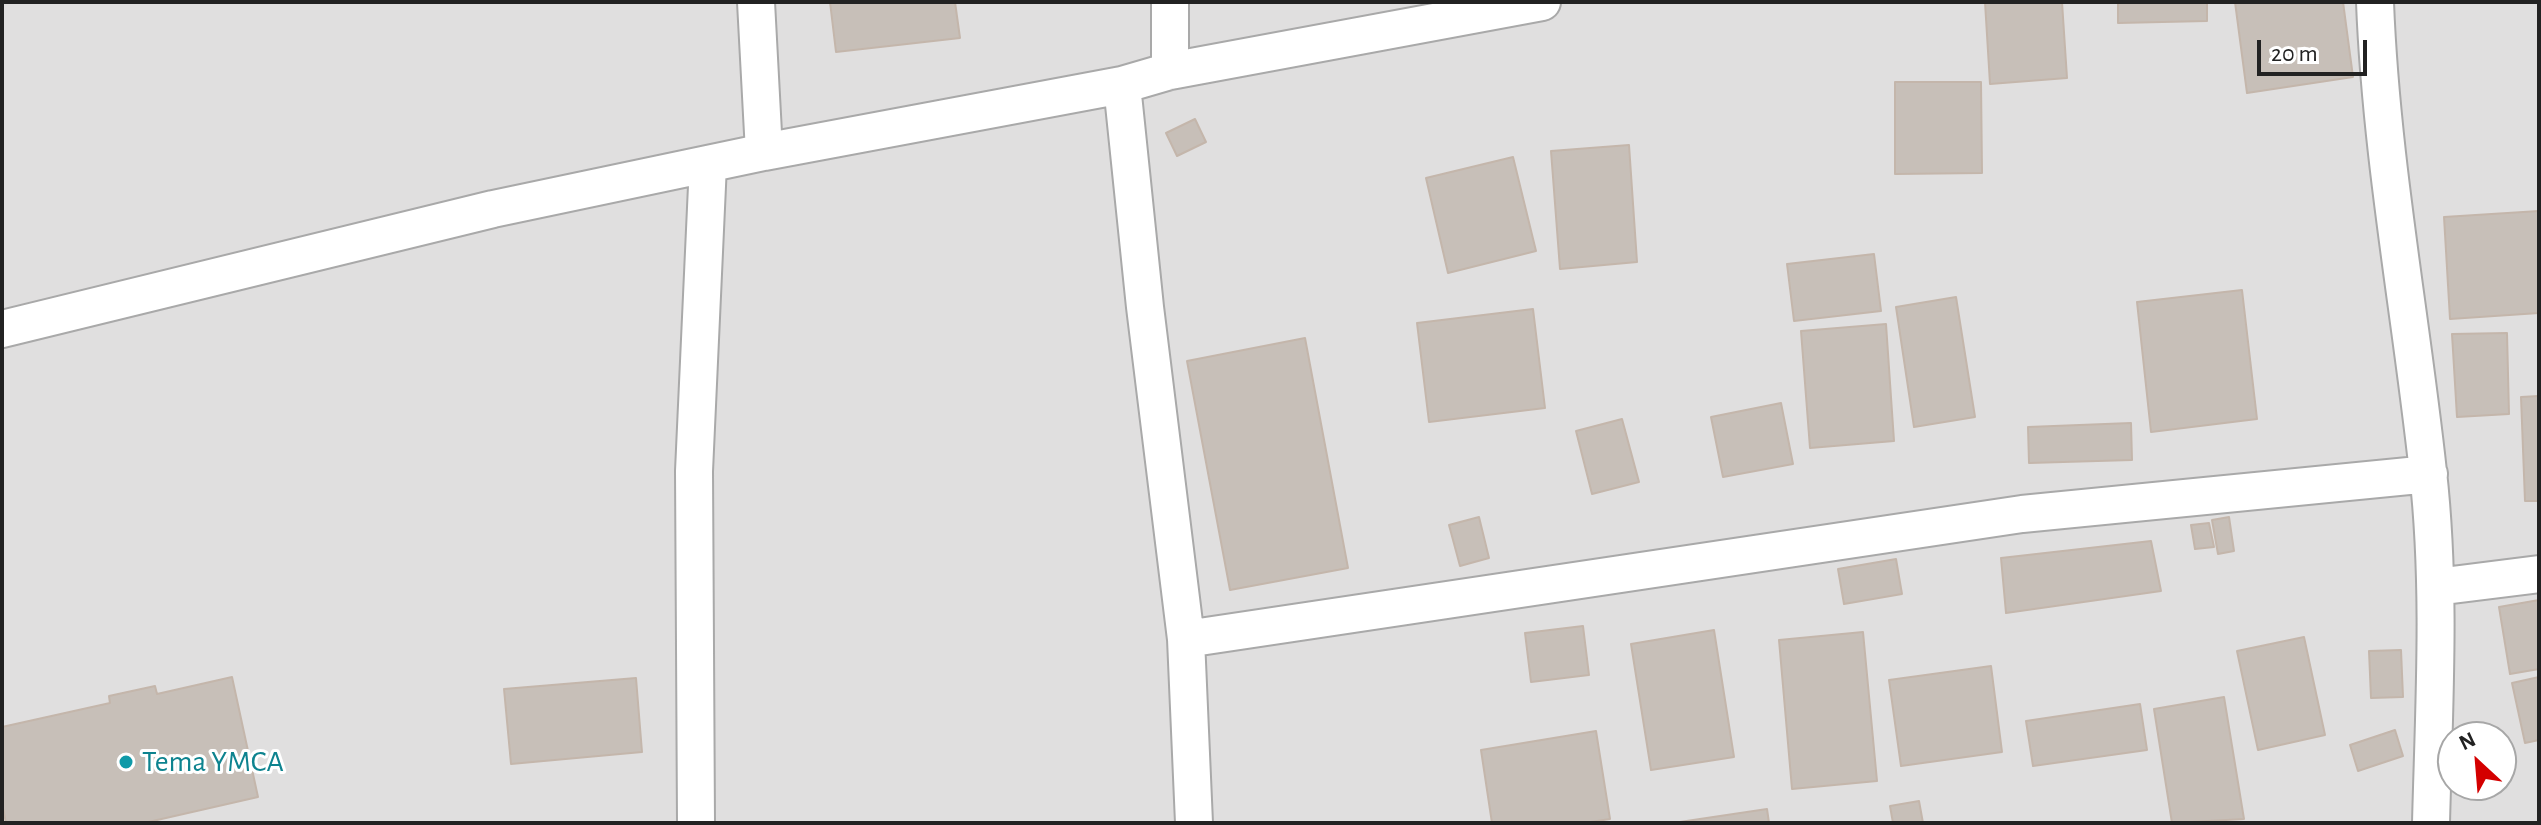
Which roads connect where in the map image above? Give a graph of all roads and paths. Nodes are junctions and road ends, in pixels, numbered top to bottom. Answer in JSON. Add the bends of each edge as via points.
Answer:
{"nodes":[{"id":1,"x":756,"y":2,"type":"edge"},
{"id":2,"x":1170,"y":2,"type":"edge"},
{"id":3,"x":1542,"y":2,"type":"edge"},
{"id":4,"x":2375,"y":2,"type":"edge"},
{"id":5,"x":1170,"y":71,"type":"junction"},
{"id":6,"x":1122,"y":85,"type":"junction"},
{"id":7,"x":764,"y":152,"type":"junction"},
{"id":8,"x":708,"y":164,"type":"junction"},
{"id":9,"x":2,"y":329,"type":"edge"},
{"id":10,"x":2429,"y":474,"type":"junction"},
{"id":11,"x":2539,"y":574,"type":"edge"},
{"id":12,"x":2436,"y":587,"type":"junction"},
{"id":13,"x":1186,"y":639,"type":"junction"},
{"id":14,"x":696,"y":823,"type":"edge"},
{"id":15,"x":1194,"y":823,"type":"edge"},
{"id":16,"x":2431,"y":823,"type":"edge"}],
"edges":[{"from":1,"to":7,"type":"street"},
{"from":2,"to":5,"type":"street"},
{"from":3,"to":5,"type":"street"},
{"from":4,"to":10,"type":"street","via":[[2378,72]]},
{"from":5,"to":6,"type":"street"},
{"from":6,"to":7,"type":"street"},
{"from":6,"to":13,"type":"street"},
{"from":7,"to":8,"type":"street"},
{"from":8,"to":9,"type":"street","via":[[493,209]]},
{"from":8,"to":14,"type":"street","via":[[694,471]]},
{"from":10,"to":12,"type":"street"},
{"from":10,"to":13,"type":"street","via":[[2022,514]]},
{"from":11,"to":12,"type":"street"},
{"from":12,"to":16,"type":"street"},
{"from":13,"to":15,"type":"street"}]}
